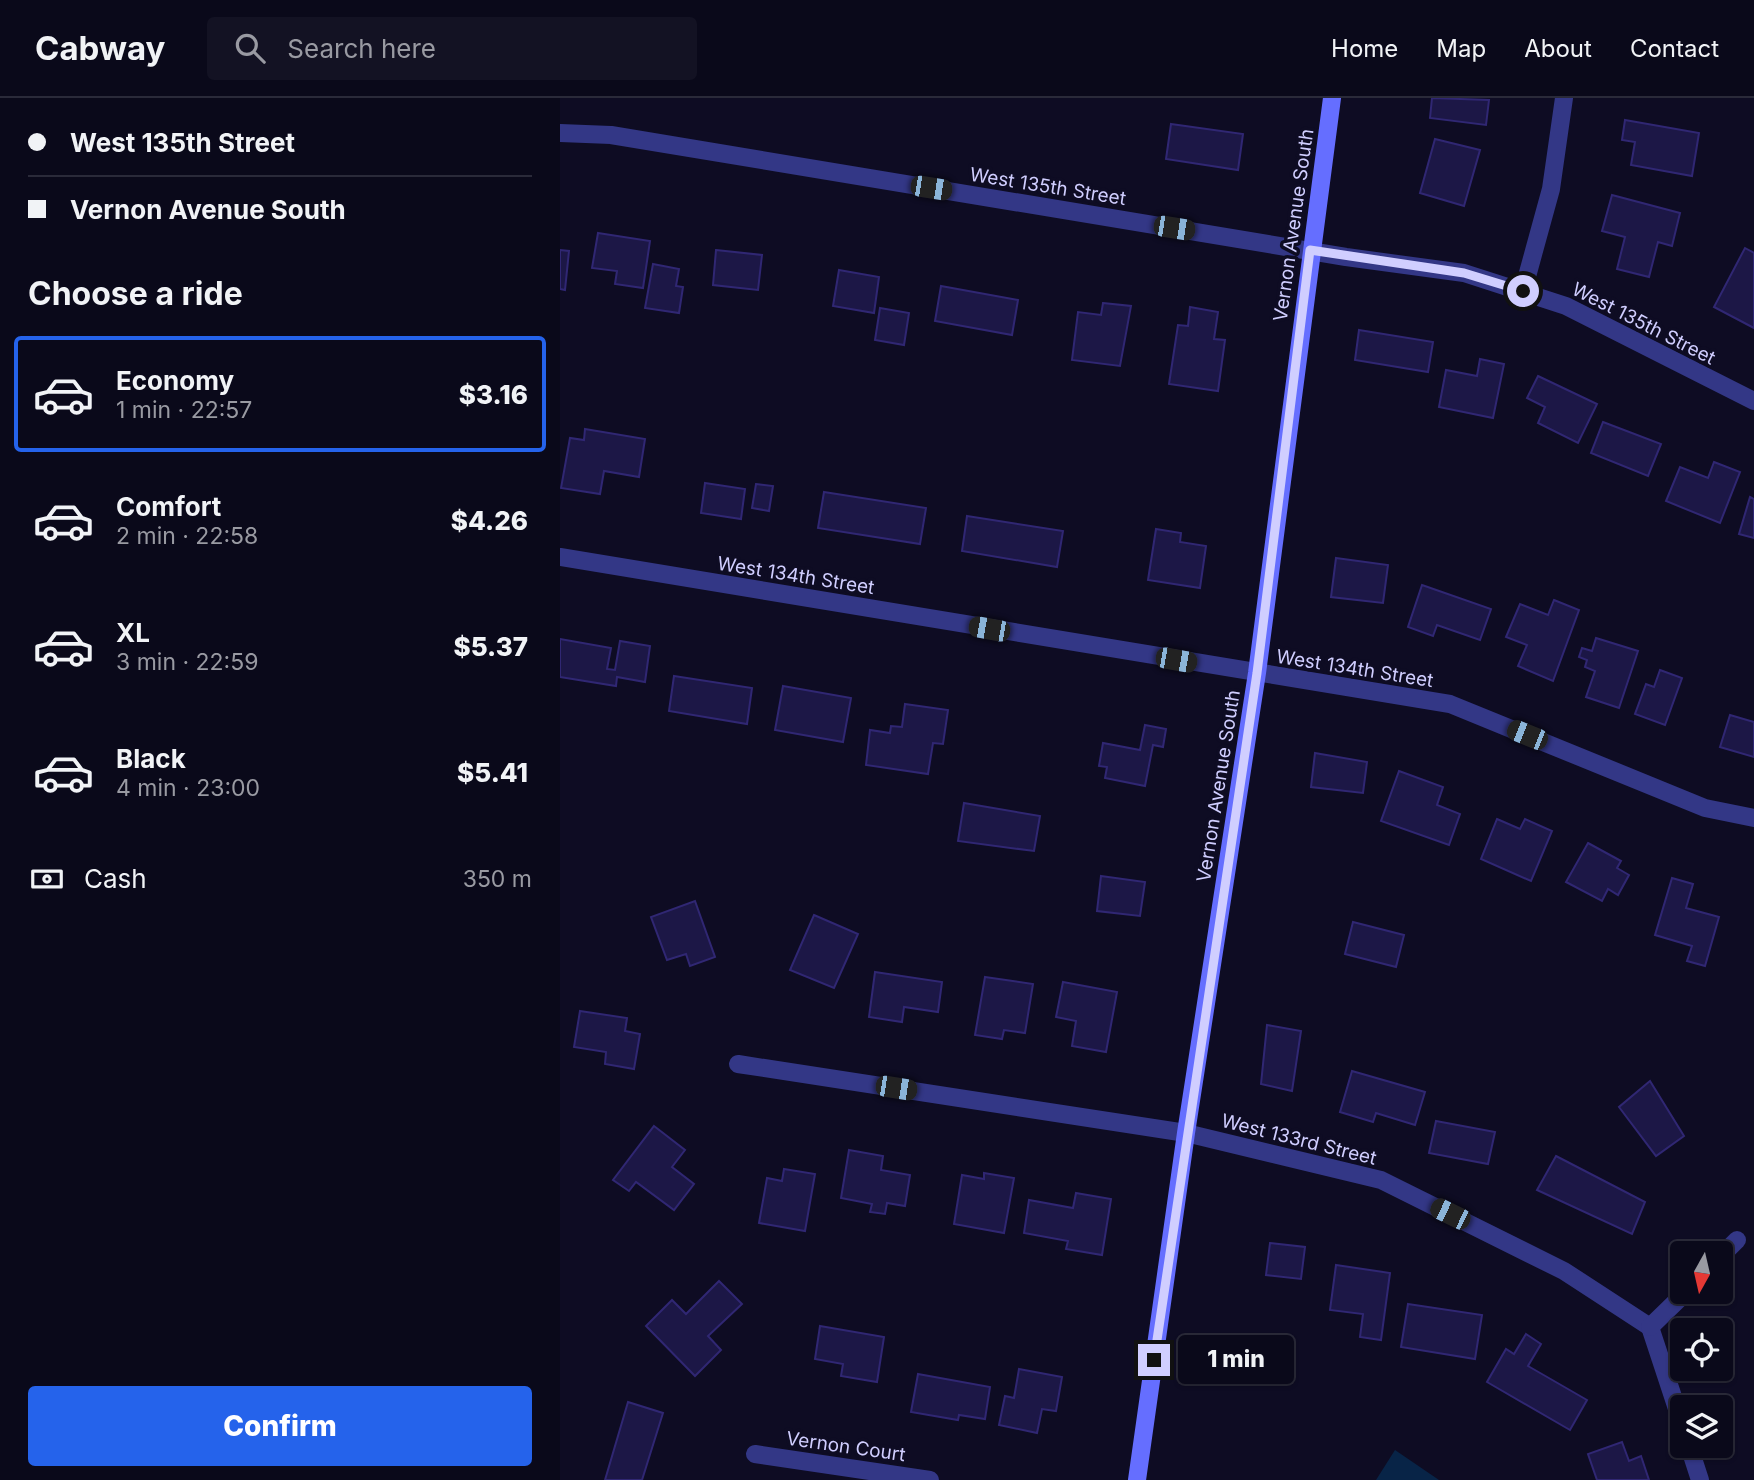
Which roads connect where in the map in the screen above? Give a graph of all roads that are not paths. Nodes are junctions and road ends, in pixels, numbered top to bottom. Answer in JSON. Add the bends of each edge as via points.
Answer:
{"nodes":[{"id":1,"x":1332,"y":98,"type":"edge"},
{"id":2,"x":1564,"y":98,"type":"edge"},
{"id":3,"x":560,"y":133,"type":"edge"},
{"id":4,"x":1310,"y":250,"type":"junction"},
{"id":5,"x":1523,"y":291,"type":"junction"},
{"id":6,"x":1754,"y":401,"type":"edge"},
{"id":7,"x":560,"y":557,"type":"edge"},
{"id":8,"x":1257,"y":673,"type":"junction"},
{"id":9,"x":1754,"y":818,"type":"edge"},
{"id":10,"x":737,"y":1064,"type":"dead end"},
{"id":11,"x":1186,"y":1133,"type":"junction"},
{"id":12,"x":1737,"y":1240,"type":"dead end"},
{"id":13,"x":1733,"y":1244,"type":"edge"},
{"id":14,"x":1674,"y":1304,"type":"edge"},
{"id":15,"x":1650,"y":1327,"type":"junction"},
{"id":16,"x":1672,"y":1395,"type":"edge"},
{"id":17,"x":755,"y":1454,"type":"dead end"},
{"id":18,"x":1693,"y":1458,"type":"edge"},
{"id":19,"x":930,"y":1480,"type":"edge"},
{"id":20,"x":1137,"y":1480,"type":"edge"},
{"id":21,"x":1700,"y":1480,"type":"edge"}],
"edges":[{"from":1,"to":4,"type":"street","name":"Vernon Avenue South"},
{"from":2,"to":5,"type":"street","via":[[1551,189]]},
{"from":3,"to":4,"type":"street","name":"West 135th Street","via":[[611,135]]},
{"from":4,"to":5,"type":"street","name":"West 135th Street","via":[[1464,273]]},
{"from":4,"to":8,"type":"street","name":"Vernon Avenue South"},
{"from":5,"to":6,"type":"street","name":"West 135th Street","via":[[1566,306]]},
{"from":7,"to":8,"type":"street","name":"West 134th Street"},
{"from":8,"to":9,"type":"street","name":"West 134th Street","via":[[1450,704],[1705,808]]},
{"from":8,"to":11,"type":"street","name":"Vernon Avenue South"},
{"from":10,"to":11,"type":"street","name":"West 133rd Street"},
{"from":11,"to":15,"type":"street","name":"West 133rd Street","via":[[1381,1180],[1564,1270]]},
{"from":11,"to":20,"type":"street","name":"Vernon Avenue South"},
{"from":12,"to":13,"type":"street"},
{"from":14,"to":15,"type":"street"},
{"from":15,"to":16,"type":"street"},
{"from":17,"to":19,"type":"street","name":"Vernon Court"},
{"from":18,"to":21,"type":"street"}]}
